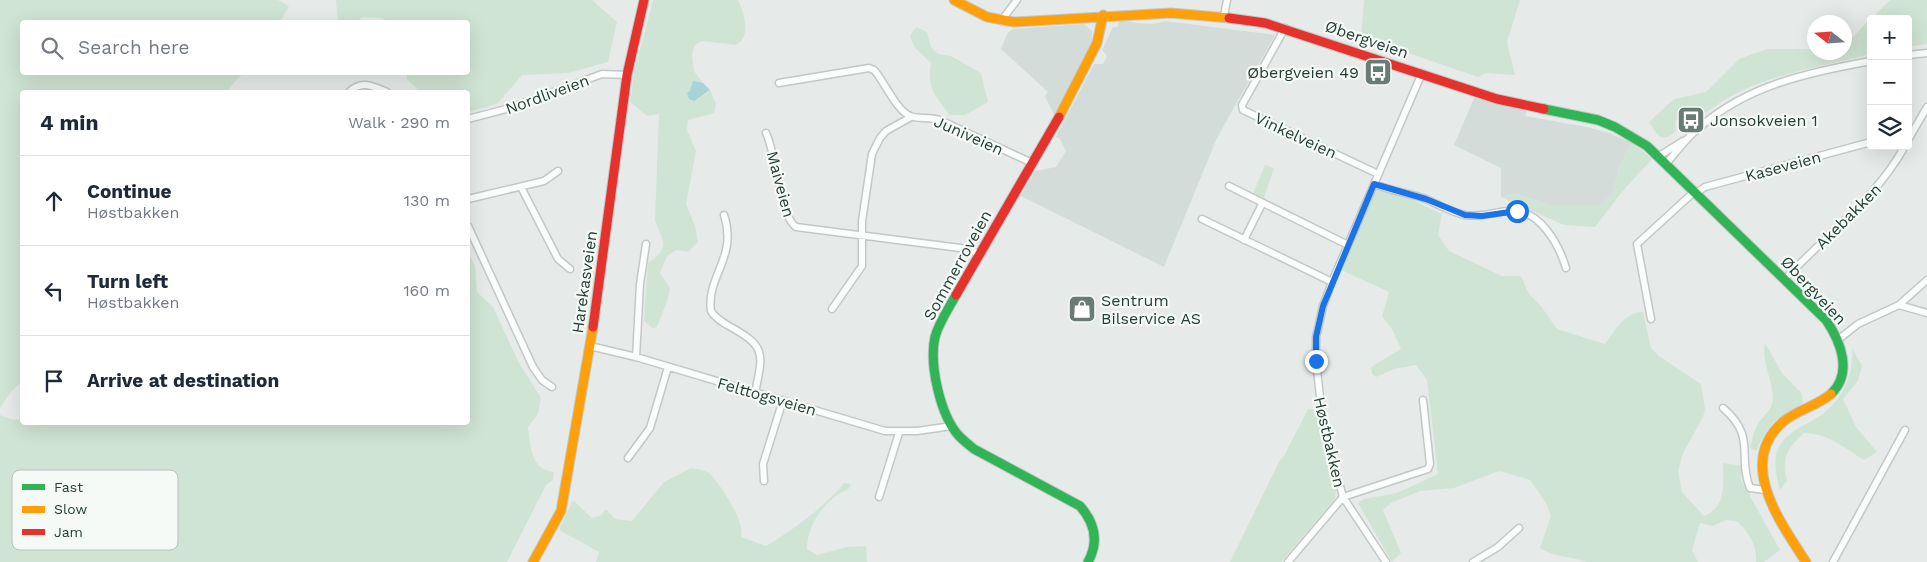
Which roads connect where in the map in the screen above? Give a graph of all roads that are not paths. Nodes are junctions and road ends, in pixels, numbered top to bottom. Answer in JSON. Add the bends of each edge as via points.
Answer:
{"nodes":[{"id":1,"x":644,"y":0,"type":"edge"},
{"id":2,"x":954,"y":0,"type":"edge"},
{"id":3,"x":1016,"y":0,"type":"edge"},
{"id":4,"x":1227,"y":0,"type":"edge"},
{"id":5,"x":1103,"y":15,"type":"junction"},
{"id":6,"x":1224,"y":16,"type":"junction"},
{"id":7,"x":1001,"y":21,"type":"junction"},
{"id":8,"x":1284,"y":28,"type":"junction"},
{"id":9,"x":1927,"y":53,"type":"edge"},
{"id":10,"x":1912,"y":55,"type":"edge"},
{"id":11,"x":1867,"y":62,"type":"edge"},
{"id":12,"x":1422,"y":73,"type":"junction"},
{"id":13,"x":627,"y":75,"type":"junction"},
{"id":14,"x":779,"y":83,"type":"dead end"},
{"id":15,"x":352,"y":90,"type":"edge"},
{"id":16,"x":382,"y":90,"type":"edge"},
{"id":17,"x":1927,"y":107,"type":"edge"},
{"id":18,"x":911,"y":117,"type":"junction"},
{"id":19,"x":470,"y":118,"type":"edge"},
{"id":20,"x":1912,"y":132,"type":"edge"},
{"id":21,"x":766,"y":133,"type":"dead end"},
{"id":22,"x":1687,"y":139,"type":"junction"},
{"id":23,"x":1867,"y":143,"type":"edge"},
{"id":24,"x":1903,"y":150,"type":"edge"},
{"id":25,"x":1659,"y":156,"type":"junction"},
{"id":26,"x":1032,"y":163,"type":"junction"},
{"id":27,"x":1666,"y":164,"type":"junction"},
{"id":28,"x":558,"y":171,"type":"dead end"},
{"id":29,"x":1378,"y":174,"type":"junction"},
{"id":30,"x":1374,"y":184,"type":"junction"},
{"id":31,"x":1229,"y":186,"type":"dead end"},
{"id":32,"x":521,"y":188,"type":"junction"},
{"id":33,"x":1695,"y":192,"type":"junction"},
{"id":34,"x":470,"y":199,"type":"edge"},
{"id":35,"x":1262,"y":204,"type":"junction"},
{"id":36,"x":724,"y":215,"type":"dead end"},
{"id":37,"x":1202,"y":220,"type":"dead end"},
{"id":38,"x":470,"y":230,"type":"edge"},
{"id":39,"x":861,"y":236,"type":"junction"},
{"id":40,"x":1244,"y":240,"type":"junction"},
{"id":41,"x":646,"y":244,"type":"dead end"},
{"id":42,"x":1348,"y":245,"type":"junction"},
{"id":43,"x":979,"y":254,"type":"junction"},
{"id":44,"x":1566,"y":268,"type":"dead end"},
{"id":45,"x":570,"y":269,"type":"dead end"},
{"id":46,"x":1785,"y":279,"type":"junction"},
{"id":47,"x":1927,"y":280,"type":"edge"},
{"id":48,"x":1332,"y":282,"type":"junction"},
{"id":49,"x":1899,"y":305,"type":"junction"},
{"id":50,"x":832,"y":309,"type":"dead end"},
{"id":51,"x":1927,"y":313,"type":"edge"},
{"id":52,"x":1651,"y":319,"type":"dead end"},
{"id":53,"x":1839,"y":339,"type":"junction"},
{"id":54,"x":590,"y":346,"type":"junction"},
{"id":55,"x":636,"y":357,"type":"junction"},
{"id":56,"x":668,"y":367,"type":"junction"},
{"id":57,"x":552,"y":386,"type":"dead end"},
{"id":58,"x":755,"y":393,"type":"junction"},
{"id":59,"x":783,"y":400,"type":"junction"},
{"id":60,"x":1423,"y":400,"type":"dead end"},
{"id":61,"x":1723,"y":408,"type":"dead end"},
{"id":62,"x":952,"y":426,"type":"junction"},
{"id":63,"x":1904,"y":430,"type":"dead end"},
{"id":64,"x":899,"y":433,"type":"junction"},
{"id":65,"x":628,"y":458,"type":"dead end"},
{"id":66,"x":764,"y":481,"type":"dead end"},
{"id":67,"x":1765,"y":490,"type":"junction"},
{"id":68,"x":1342,"y":496,"type":"junction"},
{"id":69,"x":879,"y":497,"type":"dead end"},
{"id":70,"x":1519,"y":528,"type":"dead end"},
{"id":71,"x":533,"y":562,"type":"edge"},
{"id":72,"x":1088,"y":562,"type":"edge"},
{"id":73,"x":1288,"y":562,"type":"edge"},
{"id":74,"x":1386,"y":562,"type":"edge"},
{"id":75,"x":1473,"y":562,"type":"edge"},
{"id":76,"x":1806,"y":562,"type":"edge"},
{"id":77,"x":1833,"y":562,"type":"edge"}],
"edges":[{"from":1,"to":13,"type":"main road","name":"Harekasveien"},
{"from":2,"to":7,"type":"main road","name":"Øbergveien"},
{"from":3,"to":7,"type":"street"},
{"from":4,"to":6,"type":"street"},
{"from":5,"to":6,"type":"main road","name":"Øbergveien","via":[[1171,12]]},
{"from":5,"to":7,"type":"main road","name":"Øbergveien","via":[[1026,23]]},
{"from":5,"to":26,"type":"main road","name":"Sommerroveien","via":[[1097,44]]},
{"from":6,"to":8,"type":"main road","name":"Øbergveien"},
{"from":8,"to":12,"type":"main road","name":"Øbergveien"},
{"from":8,"to":29,"type":"street","name":"Vinkelveien","via":[[1242,105],[1243,110]]},
{"from":9,"to":10,"type":"street"},
{"from":11,"to":22,"type":"street","via":[[1807,74],[1759,90],[1713,116]]},
{"from":12,"to":25,"type":"main road","name":"Øbergveien","via":[[1511,103],[1598,120]]},
{"from":12,"to":29,"type":"street","name":"Høstbakken"},
{"from":13,"to":19,"type":"street","name":"Nordliveien","via":[[602,74],[510,108]]},
{"from":13,"to":54,"type":"main road","name":"Harekasveien"},
{"from":14,"to":18,"type":"street","name":"Juniveien","via":[[869,68],[878,74],[902,111]]},
{"from":15,"to":16,"type":"street","via":[[366,84]]},
{"from":17,"to":20,"type":"street"},
{"from":18,"to":26,"type":"street","name":"Juniveien","via":[[940,120]]},
{"from":18,"to":39,"type":"street","via":[[886,131],[872,154]]},
{"from":21,"to":39,"type":"street","name":"Maiveien","via":[[774,152],[786,214],[791,223]]},
{"from":22,"to":25,"type":"street"},
{"from":22,"to":27,"type":"street"},
{"from":23,"to":33,"type":"street","name":"Kaseveien"},
{"from":24,"to":46,"type":"street","name":"Akebakken","via":[[1887,177],[1872,194]]},
{"from":25,"to":27,"type":"main road","name":"Øbergveien"},
{"from":26,"to":43,"type":"main road","name":"Sommerroveien"},
{"from":27,"to":33,"type":"main road","name":"Øbergveien"},
{"from":28,"to":32,"type":"street","via":[[544,181]]},
{"from":29,"to":30,"type":"street","name":"Høstbakken"},
{"from":30,"to":42,"type":"street","name":"Høstbakken"},
{"from":30,"to":44,"type":"street","via":[[1426,199],[1465,215],[1482,216],[1511,210],[1523,213],[1547,231]]},
{"from":31,"to":35,"type":"street"},
{"from":32,"to":34,"type":"street"},
{"from":32,"to":45,"type":"street","via":[[558,260]]},
{"from":33,"to":46,"type":"main road","name":"Øbergveien"},
{"from":33,"to":52,"type":"street","via":[[1637,244]]},
{"from":35,"to":40,"type":"street"},
{"from":35,"to":42,"type":"street"},
{"from":36,"to":58,"type":"street","via":[[728,246],[713,290],[711,311],[718,320],[752,339],[759,349]]},
{"from":37,"to":40,"type":"street"},
{"from":38,"to":57,"type":"street","via":[[533,367],[542,380]]},
{"from":39,"to":43,"type":"street","name":"Maiveien","via":[[968,249]]},
{"from":39,"to":50,"type":"street","via":[[862,266]]},
{"from":40,"to":48,"type":"street"},
{"from":41,"to":55,"type":"street"},
{"from":42,"to":48,"type":"street","name":"Høstbakken"},
{"from":43,"to":62,"type":"main road","name":"Sommerroveien","via":[[942,320],[934,345],[933,369]]},
{"from":46,"to":53,"type":"main road","name":"Øbergveien","via":[[1826,320]]},
{"from":47,"to":49,"type":"street"},
{"from":48,"to":68,"type":"street","name":"Høstbakken","via":[[1318,321],[1316,361],[1323,424]]},
{"from":49,"to":51,"type":"street"},
{"from":49,"to":53,"type":"street","via":[[1858,324]]},
{"from":53,"to":67,"type":"main road","name":"Øbergveien","via":[[1844,362],[1838,387],[1823,401],[1792,415],[1775,431],[1762,459]]},
{"from":54,"to":55,"type":"street","name":"Felttogsveien"},
{"from":54,"to":71,"type":"main road","name":"Harekasveien","via":[[562,511]]},
{"from":55,"to":56,"type":"street","name":"Felttogsveien"},
{"from":56,"to":58,"type":"street","name":"Felttogsveien"},
{"from":56,"to":65,"type":"street","via":[[650,428]]},
{"from":58,"to":59,"type":"street","name":"Felttogsveien"},
{"from":59,"to":64,"type":"street","name":"Felttogsveien"},
{"from":59,"to":66,"type":"street","via":[[763,464]]},
{"from":60,"to":68,"type":"street","via":[[1428,469]]},
{"from":61,"to":67,"type":"street","name":"Øbergveien","via":[[1740,430],[1746,450],[1750,488]]},
{"from":62,"to":64,"type":"street","name":"Felttogsveien"},
{"from":62,"to":72,"type":"main road","name":"Sommerroveien","via":[[974,449],[1086,511],[1095,535],[1095,546]]},
{"from":63,"to":77,"type":"street"},
{"from":64,"to":69,"type":"street"},
{"from":67,"to":76,"type":"main road","name":"Øbergveien"},
{"from":68,"to":73,"type":"street"},
{"from":68,"to":74,"type":"street","name":"Høstbakken"},
{"from":70,"to":75,"type":"street","via":[[1498,547]]}]}
